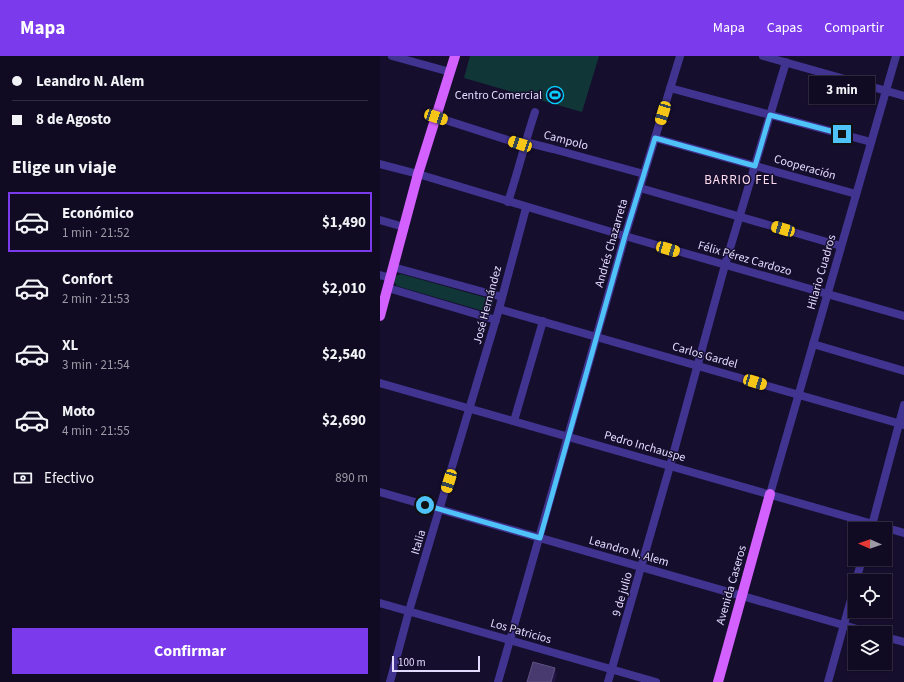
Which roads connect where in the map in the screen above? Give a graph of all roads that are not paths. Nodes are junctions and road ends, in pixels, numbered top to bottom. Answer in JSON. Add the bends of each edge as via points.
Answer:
{"nodes":[{"id":1,"x":392,"y":56,"type":"edge"},
{"id":2,"x":454,"y":56,"type":"edge"},
{"id":3,"x":680,"y":56,"type":"edge"},
{"id":4,"x":763,"y":56,"type":"edge"},
{"id":5,"x":896,"y":56,"type":"edge"},
{"id":6,"x":786,"y":62,"type":"junction"},
{"id":7,"x":450,"y":72,"type":"junction"},
{"id":8,"x":670,"y":88,"type":"junction"},
{"id":9,"x":886,"y":91,"type":"junction"},
{"id":10,"x":904,"y":96,"type":"edge"},
{"id":11,"x":535,"y":112,"type":"dead end"},
{"id":12,"x":770,"y":115,"type":"junction"},
{"id":13,"x":436,"y":117,"type":"junction"},
{"id":14,"x":655,"y":138,"type":"junction"},
{"id":15,"x":871,"y":142,"type":"junction"},
{"id":16,"x":524,"y":143,"type":"junction"},
{"id":17,"x":380,"y":164,"type":"edge"},
{"id":18,"x":755,"y":166,"type":"junction"},
{"id":19,"x":418,"y":174,"type":"junction"},
{"id":20,"x":644,"y":174,"type":"junction"},
{"id":21,"x":640,"y":188,"type":"junction"},
{"id":22,"x":856,"y":194,"type":"junction"},
{"id":23,"x":508,"y":202,"type":"junction"},
{"id":24,"x":526,"y":208,"type":"junction"},
{"id":25,"x":740,"y":217,"type":"junction"},
{"id":26,"x":380,"y":220,"type":"edge"},
{"id":27,"x":404,"y":227,"type":"junction"},
{"id":28,"x":625,"y":236,"type":"junction"},
{"id":29,"x":841,"y":246,"type":"junction"},
{"id":30,"x":725,"y":265,"type":"junction"},
{"id":31,"x":394,"y":267,"type":"junction"},
{"id":32,"x":380,"y":275,"type":"edge"},
{"id":33,"x":391,"y":278,"type":"junction"},
{"id":34,"x":388,"y":288,"type":"junction"},
{"id":35,"x":827,"y":294,"type":"junction"},
{"id":36,"x":502,"y":297,"type":"junction"},
{"id":37,"x":500,"y":309,"type":"junction"},
{"id":38,"x":380,"y":316,"type":"edge"},
{"id":39,"x":904,"y":316,"type":"edge"},
{"id":40,"x":496,"y":320,"type":"junction"},
{"id":41,"x":542,"y":321,"type":"junction"},
{"id":42,"x":597,"y":337,"type":"junction"},
{"id":43,"x":813,"y":344,"type":"junction"},
{"id":44,"x":697,"y":366,"type":"junction"},
{"id":45,"x":904,"y":371,"type":"edge"},
{"id":46,"x":380,"y":383,"type":"edge"},
{"id":47,"x":798,"y":395,"type":"junction"},
{"id":48,"x":904,"y":405,"type":"edge"},
{"id":49,"x":470,"y":409,"type":"junction"},
{"id":50,"x":514,"y":421,"type":"junction"},
{"id":51,"x":901,"y":424,"type":"edge"},
{"id":52,"x":568,"y":437,"type":"junction"},
{"id":53,"x":670,"y":466,"type":"junction"},
{"id":54,"x":380,"y":492,"type":"edge"},
{"id":55,"x":770,"y":494,"type":"junction"},
{"id":56,"x":440,"y":509,"type":"junction"},
{"id":57,"x":859,"y":522,"type":"edge"},
{"id":58,"x":873,"y":522,"type":"edge"},
{"id":59,"x":892,"y":530,"type":"edge"},
{"id":60,"x":904,"y":533,"type":"edge"},
{"id":61,"x":540,"y":538,"type":"junction"},
{"id":62,"x":642,"y":567,"type":"junction"},
{"id":63,"x":742,"y":596,"type":"junction"},
{"id":64,"x":380,"y":603,"type":"edge"},
{"id":65,"x":848,"y":610,"type":"edge"},
{"id":66,"x":409,"y":611,"type":"junction"},
{"id":67,"x":844,"y":625,"type":"junction"},
{"id":68,"x":848,"y":626,"type":"edge"},
{"id":69,"x":892,"y":639,"type":"edge"},
{"id":70,"x":510,"y":640,"type":"junction"},
{"id":71,"x":904,"y":642,"type":"edge"},
{"id":72,"x":612,"y":669,"type":"junction"},
{"id":73,"x":390,"y":682,"type":"edge"},
{"id":74,"x":498,"y":682,"type":"edge"},
{"id":75,"x":608,"y":682,"type":"edge"},
{"id":76,"x":656,"y":682,"type":"edge"},
{"id":77,"x":718,"y":682,"type":"edge"},
{"id":78,"x":828,"y":682,"type":"edge"}],
"edges":[{"from":1,"to":7,"type":"street"},
{"from":2,"to":7,"type":"main road"},
{"from":3,"to":8,"type":"street","name":"Andrés Chazarreta"},
{"from":4,"to":6,"type":"street"},
{"from":5,"to":9,"type":"street","name":"Hilario Cuadros"},
{"from":6,"to":9,"type":"street"},
{"from":6,"to":12,"type":"street","name":"9 de julio"},
{"from":7,"to":13,"type":"main road"},
{"from":8,"to":12,"type":"street"},
{"from":8,"to":14,"type":"street","name":"Andrés Chazarreta"},
{"from":9,"to":10,"type":"street"},
{"from":9,"to":15,"type":"street","name":"Hilario Cuadros"},
{"from":11,"to":16,"type":"street"},
{"from":12,"to":15,"type":"street"},
{"from":12,"to":18,"type":"street","name":"9 de julio"},
{"from":13,"to":16,"type":"street","name":"Campolo","via":[[520,144]]},
{"from":13,"to":19,"type":"main road"},
{"from":14,"to":18,"type":"street","name":"Cooperación"},
{"from":14,"to":20,"type":"street","name":"Andrés Chazarreta"},
{"from":15,"to":22,"type":"street","name":"Hilario Cuadros"},
{"from":16,"to":20,"type":"street","name":"Campolo"},
{"from":16,"to":23,"type":"street"},
{"from":17,"to":19,"type":"street","name":"Félix Pérez Cardozo"},
{"from":18,"to":22,"type":"street","name":"Cooperación"},
{"from":18,"to":25,"type":"street","name":"9 de julio"},
{"from":19,"to":23,"type":"street","name":"Félix Pérez Cardozo"},
{"from":19,"to":27,"type":"main road"},
{"from":20,"to":21,"type":"street","name":"Andrés Chazarreta"},
{"from":21,"to":25,"type":"street"},
{"from":21,"to":28,"type":"street","name":"Andrés Chazarreta"},
{"from":22,"to":29,"type":"street","name":"Hilario Cuadros"},
{"from":23,"to":24,"type":"street","name":"Félix Pérez Cardozo"},
{"from":24,"to":28,"type":"street","name":"Félix Pérez Cardozo"},
{"from":24,"to":36,"type":"street","name":"José Hernández"},
{"from":25,"to":29,"type":"street"},
{"from":25,"to":30,"type":"street","name":"9 de julio"},
{"from":26,"to":27,"type":"street"},
{"from":27,"to":31,"type":"main road"},
{"from":28,"to":30,"type":"street","name":"Félix Pérez Cardozo"},
{"from":28,"to":42,"type":"street","name":"Andrés Chazarreta"},
{"from":29,"to":35,"type":"street","name":"Hilario Cuadros"},
{"from":30,"to":35,"type":"street","name":"Félix Pérez Cardozo"},
{"from":30,"to":44,"type":"street","name":"9 de julio"},
{"from":31,"to":33,"type":"main road"},
{"from":31,"to":36,"type":"street"},
{"from":32,"to":33,"type":"street"},
{"from":33,"to":34,"type":"main road"},
{"from":34,"to":38,"type":"main road"},
{"from":34,"to":40,"type":"street"},
{"from":35,"to":39,"type":"street","name":"Félix Pérez Cardozo"},
{"from":35,"to":43,"type":"street","name":"Hilario Cuadros"},
{"from":36,"to":37,"type":"street","name":"José Hernández"},
{"from":37,"to":40,"type":"street","name":"José Hernández"},
{"from":37,"to":41,"type":"street","name":"Carlos Gardel"},
{"from":40,"to":49,"type":"street","name":"José Hernández"},
{"from":41,"to":42,"type":"street","name":"Carlos Gardel"},
{"from":41,"to":50,"type":"street"},
{"from":42,"to":44,"type":"street","name":"Carlos Gardel"},
{"from":42,"to":52,"type":"street","name":"Andrés Chazarreta"},
{"from":43,"to":45,"type":"street"},
{"from":43,"to":47,"type":"street","name":"Hilario Cuadros"},
{"from":44,"to":47,"type":"street","name":"Carlos Gardel"},
{"from":44,"to":53,"type":"street","name":"9 de julio"},
{"from":46,"to":49,"type":"street","name":"Pedro Inchauspe"},
{"from":47,"to":51,"type":"street","name":"Carlos Gardel"},
{"from":47,"to":55,"type":"street","name":"Hilario Cuadros"},
{"from":48,"to":51,"type":"street"},
{"from":49,"to":50,"type":"street","name":"Pedro Inchauspe"},
{"from":49,"to":56,"type":"street","name":"Italia"},
{"from":50,"to":52,"type":"street","name":"Pedro Inchauspe"},
{"from":51,"to":58,"type":"street"},
{"from":52,"to":53,"type":"street","name":"Pedro Inchauspe"},
{"from":52,"to":61,"type":"street","name":"Andrés Chazarreta"},
{"from":53,"to":55,"type":"street","name":"Pedro Inchauspe"},
{"from":53,"to":62,"type":"street","name":"9 de julio"},
{"from":54,"to":56,"type":"street","name":"Leandro N. Alem"},
{"from":55,"to":57,"type":"street","name":"Pedro Inchauspe"},
{"from":55,"to":63,"type":"main road","name":"Avenida Caseros"},
{"from":56,"to":61,"type":"street","name":"Leandro N. Alem"},
{"from":56,"to":66,"type":"street","name":"Italia"},
{"from":59,"to":60,"type":"street","name":"Pedro Inchauspe"},
{"from":61,"to":62,"type":"street","name":"Leandro N. Alem"},
{"from":61,"to":70,"type":"street","name":"Andrés Chazarreta"},
{"from":62,"to":63,"type":"street","name":"Leandro N. Alem"},
{"from":62,"to":72,"type":"street","name":"9 de julio"},
{"from":63,"to":67,"type":"street","name":"Leandro N. Alem"},
{"from":63,"to":77,"type":"main road","name":"Avenida Caseros"},
{"from":64,"to":66,"type":"street","name":"Los Patricios"},
{"from":65,"to":67,"type":"street"},
{"from":66,"to":70,"type":"street","name":"Los Patricios"},
{"from":66,"to":73,"type":"street","name":"Italia"},
{"from":67,"to":68,"type":"street","name":"Leandro N. Alem"},
{"from":67,"to":78,"type":"street"},
{"from":69,"to":71,"type":"street"},
{"from":70,"to":72,"type":"street","name":"Los Patricios"},
{"from":70,"to":74,"type":"street","name":"Andrés Chazarreta"},
{"from":72,"to":75,"type":"street","name":"9 de julio"},
{"from":72,"to":76,"type":"street","name":"Los Patricios"}]}
